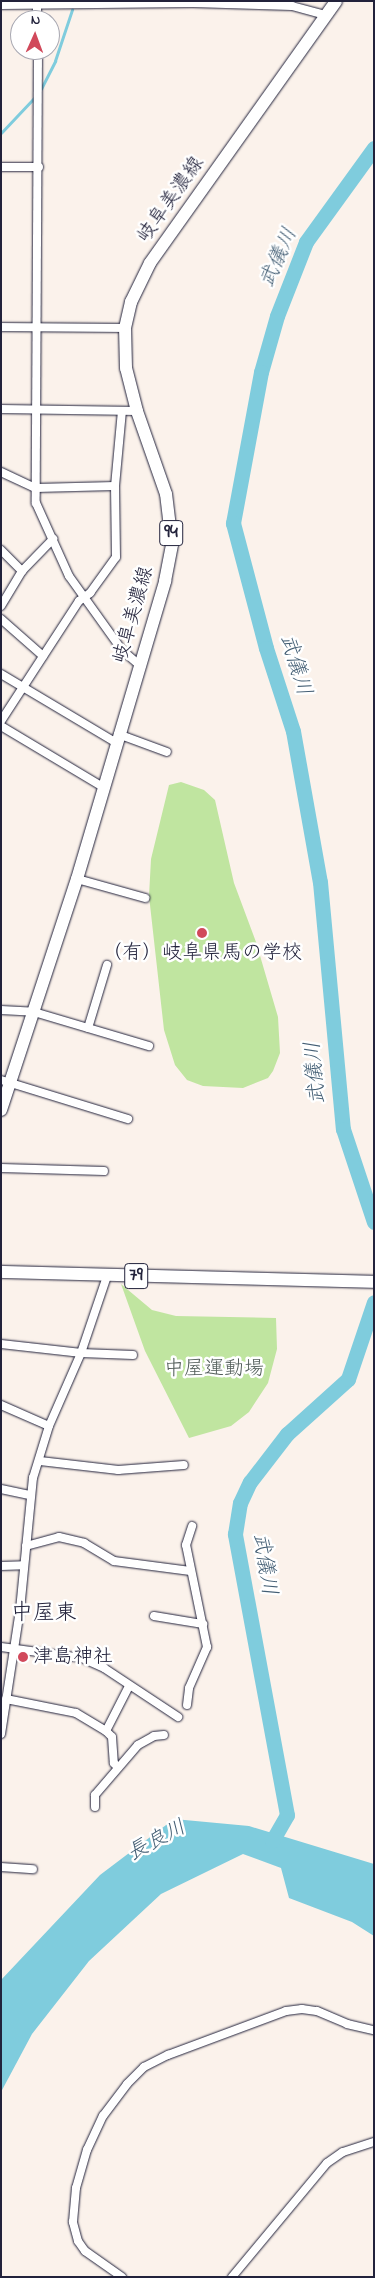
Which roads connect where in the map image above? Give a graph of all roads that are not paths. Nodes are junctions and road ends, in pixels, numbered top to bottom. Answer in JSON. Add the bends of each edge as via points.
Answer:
{"nodes":[{"id":1,"x":336,"y":1,"type":"edge"},
{"id":2,"x":37,"y":3,"type":"edge"},
{"id":3,"x":294,"y":4,"type":"edge"},
{"id":4,"x":1,"y":5,"type":"edge"},
{"id":5,"x":325,"y":15,"type":"junction"},
{"id":6,"x":38,"y":60,"type":"edge"},
{"id":7,"x":1,"y":167,"type":"edge"},
{"id":8,"x":39,"y":167,"type":"junction"},
{"id":9,"x":1,"y":327,"type":"edge"},
{"id":10,"x":39,"y":327,"type":"junction"},
{"id":11,"x":125,"y":328,"type":"junction"},
{"id":12,"x":1,"y":409,"type":"edge"},
{"id":13,"x":38,"y":409,"type":"junction"},
{"id":14,"x":122,"y":411,"type":"junction"},
{"id":15,"x":137,"y":411,"type":"junction"},
{"id":16,"x":1,"y":472,"type":"edge"},
{"id":17,"x":115,"y":486,"type":"junction"},
{"id":18,"x":36,"y":488,"type":"junction"},
{"id":19,"x":53,"y":539,"type":"junction"},
{"id":20,"x":1,"y":550,"type":"edge"},
{"id":21,"x":22,"y":571,"type":"junction"},
{"id":22,"x":84,"y":596,"type":"junction"},
{"id":23,"x":1,"y":606,"type":"edge"},
{"id":24,"x":1,"y":619,"type":"edge"},
{"id":25,"x":43,"y":656,"type":"junction"},
{"id":26,"x":139,"y":666,"type":"junction"},
{"id":27,"x":1,"y":674,"type":"edge"},
{"id":28,"x":23,"y":687,"type":"junction"},
{"id":29,"x":1,"y":721,"type":"edge"},
{"id":30,"x":1,"y":726,"type":"edge"},
{"id":31,"x":116,"y":738,"type":"junction"},
{"id":32,"x":167,"y":752,"type":"dead end"},
{"id":33,"x":103,"y":787,"type":"junction"},
{"id":34,"x":77,"y":879,"type":"junction"},
{"id":35,"x":145,"y":898,"type":"dead end"},
{"id":36,"x":107,"y":965,"type":"dead end"},
{"id":37,"x":1,"y":1010,"type":"edge"},
{"id":38,"x":34,"y":1012,"type":"junction"},
{"id":39,"x":88,"y":1028,"type":"junction"},
{"id":40,"x":149,"y":1046,"type":"dead end"},
{"id":41,"x":7,"y":1082,"type":"edge"},
{"id":42,"x":1,"y":1110,"type":"edge"},
{"id":43,"x":128,"y":1119,"type":"dead end"},
{"id":44,"x":1,"y":1168,"type":"edge"},
{"id":45,"x":104,"y":1171,"type":"dead end"},
{"id":46,"x":1,"y":1272,"type":"edge"},
{"id":47,"x":107,"y":1276,"type":"junction"},
{"id":48,"x":374,"y":1282,"type":"edge"},
{"id":49,"x":1,"y":1344,"type":"edge"},
{"id":50,"x":80,"y":1353,"type":"junction"},
{"id":51,"x":133,"y":1355,"type":"dead end"},
{"id":52,"x":1,"y":1405,"type":"edge"},
{"id":53,"x":49,"y":1426,"type":"junction"},
{"id":54,"x":40,"y":1461,"type":"junction"},
{"id":55,"x":184,"y":1465,"type":"dead end"},
{"id":56,"x":1,"y":1488,"type":"edge"},
{"id":57,"x":30,"y":1495,"type":"junction"},
{"id":58,"x":192,"y":1526,"type":"dead end"},
{"id":59,"x":26,"y":1546,"type":"junction"},
{"id":60,"x":1,"y":1566,"type":"edge"},
{"id":61,"x":24,"y":1566,"type":"junction"},
{"id":62,"x":190,"y":1571,"type":"junction"},
{"id":63,"x":154,"y":1616,"type":"dead end"},
{"id":64,"x":203,"y":1624,"type":"junction"},
{"id":65,"x":1,"y":1647,"type":"edge"},
{"id":66,"x":13,"y":1650,"type":"junction"},
{"id":67,"x":129,"y":1686,"type":"junction"},
{"id":68,"x":6,"y":1699,"type":"junction"},
{"id":69,"x":187,"y":1705,"type":"dead end"},
{"id":70,"x":178,"y":1717,"type":"dead end"},
{"id":71,"x":106,"y":1731,"type":"junction"},
{"id":72,"x":1,"y":1734,"type":"edge"},
{"id":73,"x":164,"y":1735,"type":"dead end"},
{"id":74,"x":118,"y":1768,"type":"junction"},
{"id":75,"x":96,"y":1807,"type":"dead end"},
{"id":76,"x":1,"y":1867,"type":"edge"},
{"id":77,"x":33,"y":1869,"type":"dead end"},
{"id":78,"x":374,"y":2030,"type":"edge"},
{"id":79,"x":374,"y":2142,"type":"edge"},
{"id":80,"x":122,"y":2277,"type":"edge"},
{"id":81,"x":232,"y":2277,"type":"edge"}],
"edges":[{"from":1,"to":5,"type":"main road","name":"岐阜美濃線","number":"94"},
{"from":2,"to":3,"type":"street"},
{"from":2,"to":4,"type":"street"},
{"from":3,"to":5,"type":"street"},
{"from":5,"to":11,"type":"main road","name":"岐阜美濃線","number":"94","via":[[150,262],[136,289]]},
{"from":6,"to":8,"type":"street"},
{"from":7,"to":8,"type":"street"},
{"from":8,"to":10,"type":"street"},
{"from":9,"to":10,"type":"street"},
{"from":10,"to":11,"type":"street"},
{"from":10,"to":13,"type":"street"},
{"from":11,"to":15,"type":"main road","name":"岐阜美濃線","number":"94","via":[[126,368]]},
{"from":12,"to":13,"type":"street"},
{"from":13,"to":14,"type":"street"},
{"from":13,"to":18,"type":"street"},
{"from":14,"to":15,"type":"street"},
{"from":14,"to":17,"type":"street"},
{"from":15,"to":26,"type":"main road","name":"岐阜美濃線","number":"94","via":[[166,494],[172,544],[165,581]]},
{"from":16,"to":18,"type":"street"},
{"from":17,"to":18,"type":"street"},
{"from":17,"to":22,"type":"street","via":[[116,556]]},
{"from":18,"to":19,"type":"street","via":[[36,502]]},
{"from":19,"to":21,"type":"street"},
{"from":19,"to":22,"type":"street","via":[[70,576]]},
{"from":20,"to":21,"type":"street"},
{"from":21,"to":23,"type":"street"},
{"from":22,"to":25,"type":"street"},
{"from":22,"to":26,"type":"street","via":[[122,650]]},
{"from":24,"to":25,"type":"street"},
{"from":25,"to":28,"type":"street"},
{"from":26,"to":31,"type":"main road","name":"岐阜美濃線","number":"94"},
{"from":27,"to":28,"type":"street"},
{"from":28,"to":29,"type":"street"},
{"from":28,"to":31,"type":"street"},
{"from":30,"to":33,"type":"street"},
{"from":31,"to":32,"type":"street"},
{"from":31,"to":33,"type":"main road","name":"岐阜美濃線","number":"94"},
{"from":33,"to":34,"type":"main road","name":"岐阜美濃線","number":"94"},
{"from":34,"to":35,"type":"street"},
{"from":34,"to":38,"type":"main road","name":"岐阜美濃線","number":"94"},
{"from":36,"to":39,"type":"street"},
{"from":37,"to":38,"type":"street"},
{"from":38,"to":39,"type":"street"},
{"from":38,"to":41,"type":"main road","name":"岐阜美濃線","number":"94"},
{"from":39,"to":40,"type":"street"},
{"from":41,"to":42,"type":"main road","name":"岐阜美濃線","number":"94"},
{"from":41,"to":43,"type":"street"},
{"from":44,"to":45,"type":"street"},
{"from":46,"to":47,"type":"main road","number":"79"},
{"from":47,"to":48,"type":"main road","number":"79"},
{"from":47,"to":50,"type":"street"},
{"from":49,"to":50,"type":"street"},
{"from":50,"to":51,"type":"street"},
{"from":50,"to":53,"type":"street"},
{"from":52,"to":53,"type":"street"},
{"from":53,"to":54,"type":"street"},
{"from":54,"to":55,"type":"street","via":[[118,1470]]},
{"from":54,"to":57,"type":"street"},
{"from":56,"to":57,"type":"street"},
{"from":57,"to":59,"type":"street"},
{"from":58,"to":62,"type":"street","via":[[186,1545]]},
{"from":59,"to":61,"type":"street"},
{"from":59,"to":62,"type":"street","via":[[59,1537],[84,1543],[114,1561]]},
{"from":60,"to":61,"type":"street"},
{"from":61,"to":66,"type":"street"},
{"from":62,"to":64,"type":"street"},
{"from":63,"to":64,"type":"street"},
{"from":64,"to":69,"type":"street","via":[[207,1647],[189,1688]]},
{"from":65,"to":66,"type":"street"},
{"from":66,"to":67,"type":"street","via":[[82,1658],[104,1668]]},
{"from":66,"to":68,"type":"street"},
{"from":67,"to":70,"type":"street"},
{"from":67,"to":71,"type":"street"},
{"from":68,"to":71,"type":"street","via":[[76,1714]]},
{"from":68,"to":72,"type":"street"},
{"from":71,"to":74,"type":"street","via":[[112,1738],[114,1763]]},
{"from":73,"to":74,"type":"street","via":[[154,1736],[138,1745]]},
{"from":74,"to":75,"type":"street","via":[[95,1795]]},
{"from":76,"to":77,"type":"street"},
{"from":78,"to":80,"type":"street","via":[[302,2008],[168,2054],[144,2067],[104,2116],[87,2150],[76,2188],[73,2222],[78,2241],[85,2251]]},
{"from":79,"to":81,"type":"street","via":[[344,2152],[327,2163]]}]}
